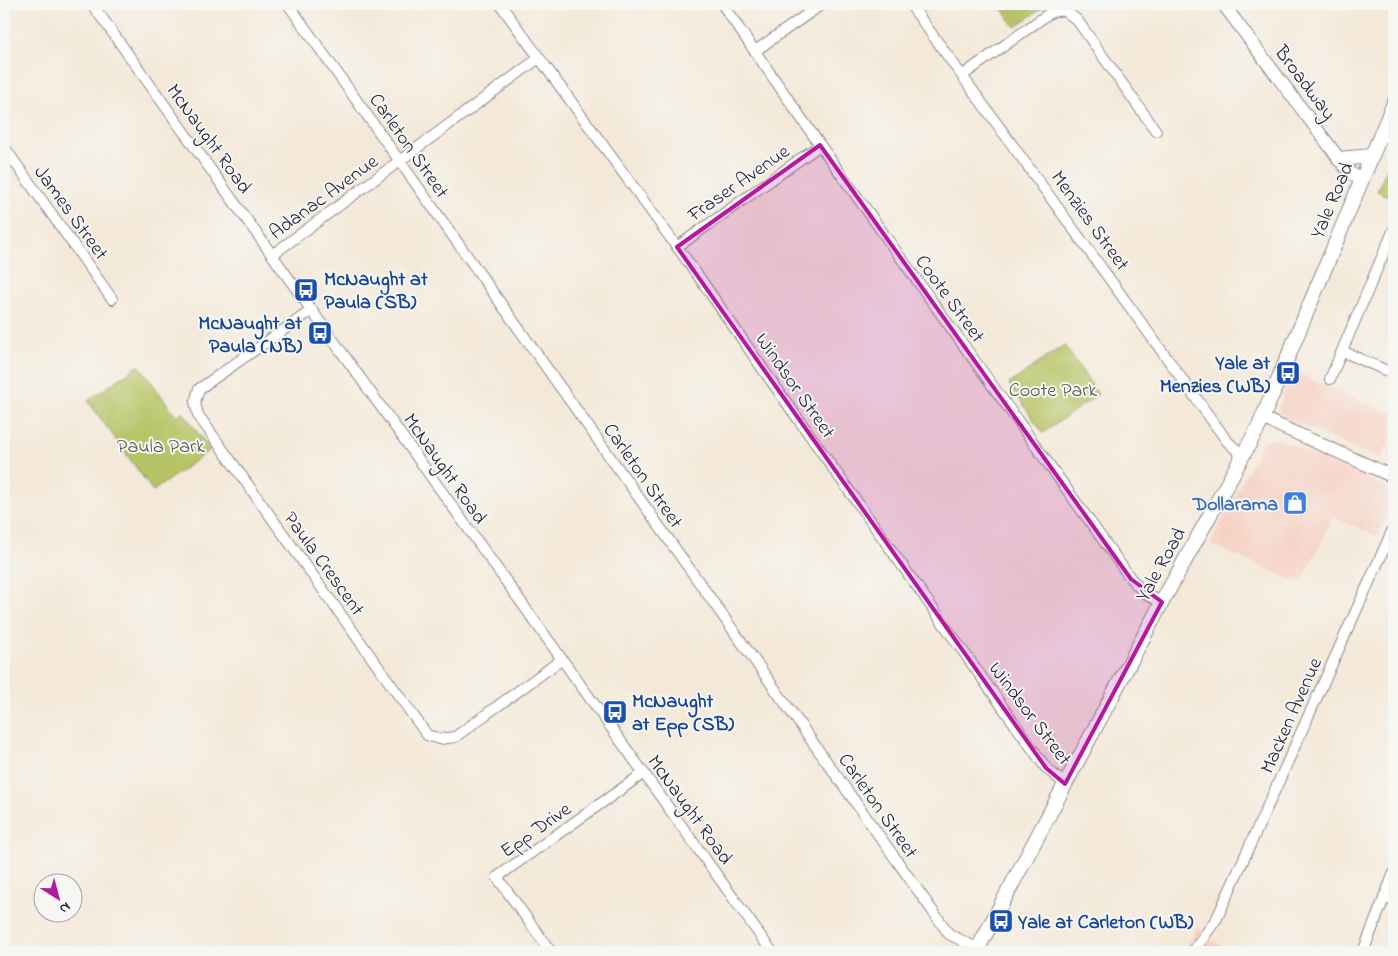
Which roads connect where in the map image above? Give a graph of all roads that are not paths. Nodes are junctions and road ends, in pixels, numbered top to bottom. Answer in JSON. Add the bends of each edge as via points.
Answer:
{"nodes":[{"id":1,"x":92,"y":4,"type":"edge"},
{"id":2,"x":288,"y":4,"type":"edge"},
{"id":3,"x":500,"y":4,"type":"edge"},
{"id":4,"x":722,"y":4,"type":"edge"},
{"id":5,"x":822,"y":4,"type":"edge"},
{"id":6,"x":910,"y":4,"type":"edge"},
{"id":7,"x":1223,"y":4,"type":"edge"},
{"id":8,"x":756,"y":51,"type":"junction"},
{"id":9,"x":538,"y":58,"type":"junction"},
{"id":10,"x":963,"y":75,"type":"junction"},
{"id":11,"x":1394,"y":103,"type":"edge"},
{"id":12,"x":1156,"y":130,"type":"dead end"},
{"id":13,"x":820,"y":146,"type":"junction"},
{"id":14,"x":4,"y":147,"type":"edge"},
{"id":15,"x":1371,"y":156,"type":"junction"},
{"id":16,"x":1339,"y":159,"type":"junction"},
{"id":17,"x":400,"y":162,"type":"junction"},
{"id":18,"x":1361,"y":180,"type":"junction"},
{"id":19,"x":1394,"y":229,"type":"edge"},
{"id":20,"x":1392,"y":240,"type":"edge"},
{"id":21,"x":677,"y":247,"type":"junction"},
{"id":22,"x":272,"y":255,"type":"junction"},
{"id":23,"x":112,"y":299,"type":"dead end"},
{"id":24,"x":312,"y":310,"type":"junction"},
{"id":25,"x":1342,"y":351,"type":"junction"},
{"id":26,"x":1394,"y":374,"type":"edge"},
{"id":27,"x":1330,"y":378,"type":"dead end"},
{"id":28,"x":1262,"y":418,"type":"junction"},
{"id":29,"x":1243,"y":456,"type":"junction"},
{"id":30,"x":1394,"y":478,"type":"edge"},
{"id":31,"x":1394,"y":527,"type":"edge"},
{"id":32,"x":1162,"y":602,"type":"junction"},
{"id":33,"x":561,"y":660,"type":"junction"},
{"id":34,"x":644,"y":772,"type":"junction"},
{"id":35,"x":1065,"y":784,"type":"junction"},
{"id":36,"x":1394,"y":873,"type":"edge"},
{"id":37,"x":1384,"y":896,"type":"junction"},
{"id":38,"x":1394,"y":902,"type":"edge"},
{"id":39,"x":979,"y":951,"type":"edge"},
{"id":40,"x":551,"y":952,"type":"edge"},
{"id":41,"x":772,"y":952,"type":"edge"},
{"id":42,"x":1193,"y":952,"type":"edge"},
{"id":43,"x":1363,"y":952,"type":"edge"}],
"edges":[{"from":1,"to":22,"type":"street","name":"McNaught Road"},
{"from":2,"to":17,"type":"street","name":"Carleton Street"},
{"from":3,"to":9,"type":"street","name":"Windsor Street"},
{"from":4,"to":8,"type":"street","name":"Coote Street"},
{"from":5,"to":8,"type":"street"},
{"from":6,"to":10,"type":"street","name":"Menzies Street"},
{"from":7,"to":16,"type":"street","name":"Broadway"},
{"from":8,"to":13,"type":"street","name":"Coote Street"},
{"from":9,"to":17,"type":"street","name":"Adanac Avenue"},
{"from":9,"to":21,"type":"street","name":"Windsor Street"},
{"from":10,"to":12,"type":"street","via":[[1051,12],[1064,10],[1077,20]]},
{"from":10,"to":29,"type":"street","name":"Menzies Street","via":[[1227,441]]},
{"from":11,"to":15,"type":"main road","name":"Yale Road"},
{"from":13,"to":21,"type":"street","name":"Fraser Avenue"},
{"from":13,"to":32,"type":"street","name":"Coote Street","via":[[1131,579],[1148,595]]},
{"from":14,"to":23,"type":"street","name":"James Street"},
{"from":15,"to":16,"type":"main road"},
{"from":15,"to":18,"type":"main road","name":"Yale Road"},
{"from":16,"to":18,"type":"street","name":"Broadway"},
{"from":17,"to":22,"type":"street","name":"Adanac Avenue"},
{"from":17,"to":39,"type":"street","name":"Carleton Street","via":[[949,934]]},
{"from":18,"to":28,"type":"main road","name":"Yale Road"},
{"from":19,"to":20,"type":"street"},
{"from":20,"to":25,"type":"street"},
{"from":21,"to":35,"type":"street","name":"Windsor Street","via":[[1046,768]]},
{"from":22,"to":24,"type":"street","name":"McNaught Road"},
{"from":24,"to":33,"type":"street","name":"McNaught Road"},
{"from":24,"to":33,"type":"street","name":"Paula Crescent","via":[[199,389],[195,402],[198,415],[427,735],[440,739],[455,738]]},
{"from":25,"to":26,"type":"street"},
{"from":25,"to":27,"type":"street"},
{"from":28,"to":29,"type":"main road","name":"Yale Road"},
{"from":28,"to":30,"type":"street"},
{"from":29,"to":32,"type":"main road","name":"Yale Road"},
{"from":31,"to":42,"type":"street","name":"Macken Avenue","via":[[1217,918]]},
{"from":32,"to":35,"type":"main road","name":"Yale Road"},
{"from":33,"to":34,"type":"street","name":"McNaught Road"},
{"from":34,"to":40,"type":"street","name":"Epp Drive","via":[[497,877]]},
{"from":34,"to":41,"type":"street","name":"McNaught Road"},
{"from":35,"to":39,"type":"main road","name":"Yale Road"},
{"from":36,"to":37,"type":"street"},
{"from":37,"to":38,"type":"street"},
{"from":37,"to":43,"type":"street"}]}
